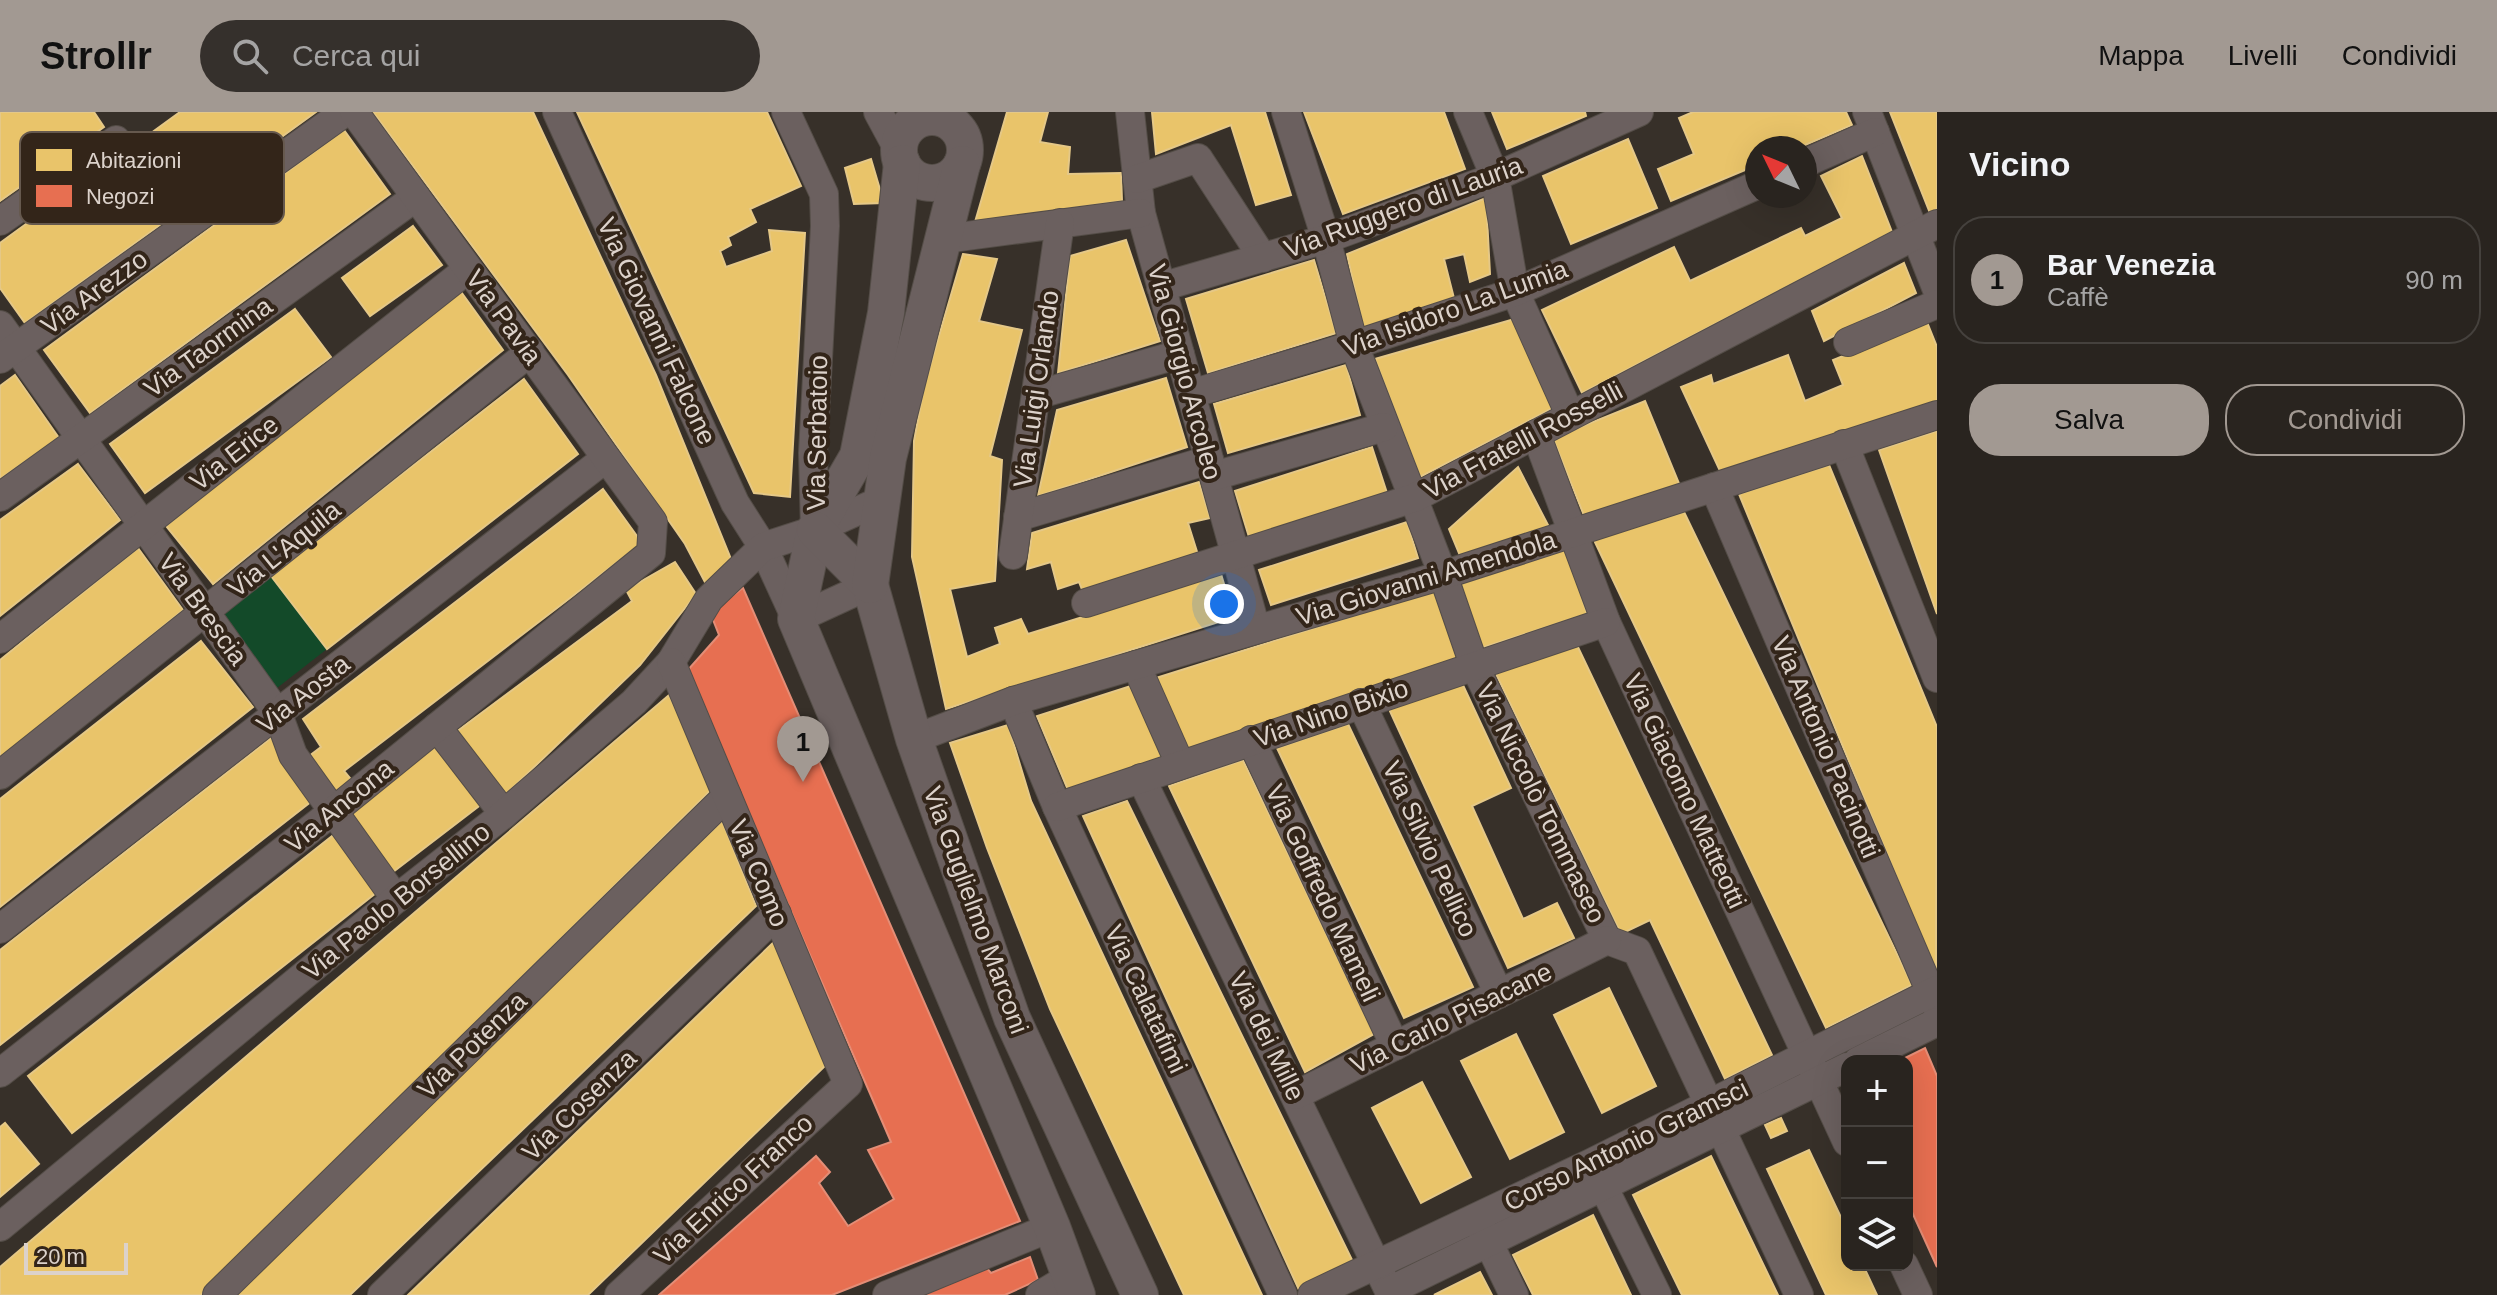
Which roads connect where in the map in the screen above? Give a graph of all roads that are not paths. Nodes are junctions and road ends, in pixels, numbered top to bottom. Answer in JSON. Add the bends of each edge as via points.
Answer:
{"nodes":[{"id":1,"x":345,"y":112,"type":"edge"},
{"id":2,"x":354,"y":112,"type":"edge"},
{"id":3,"x":557,"y":112,"type":"edge"},
{"id":4,"x":786,"y":112,"type":"edge"},
{"id":5,"x":878,"y":112,"type":"edge"},
{"id":6,"x":1130,"y":112,"type":"edge"},
{"id":7,"x":1286,"y":112,"type":"edge"},
{"id":8,"x":1468,"y":112,"type":"edge"},
{"id":9,"x":1639,"y":112,"type":"edge"},
{"id":10,"x":1605,"y":119,"type":"edge"},
{"id":11,"x":1871,"y":122,"type":"edge"},
{"id":12,"x":938,"y":134,"type":"edge"},
{"id":13,"x":284,"y":154,"type":"edge"},
{"id":14,"x":1817,"y":156,"type":"edge"},
{"id":15,"x":1495,"y":177,"type":"junction"},
{"id":16,"x":1137,"y":179,"type":"junction"},
{"id":17,"x":1745,"y":190,"type":"edge"},
{"id":18,"x":416,"y":197,"type":"junction"},
{"id":19,"x":20,"y":207,"type":"edge"},
{"id":20,"x":1141,"y":213,"type":"junction"},
{"id":21,"x":0,"y":221,"type":"edge"},
{"id":22,"x":1060,"y":223,"type":"junction"},
{"id":23,"x":181,"y":224,"type":"edge"},
{"id":24,"x":1926,"y":229,"type":"edge"},
{"id":25,"x":944,"y":239,"type":"junction"},
{"id":26,"x":1326,"y":239,"type":"junction"},
{"id":27,"x":1263,"y":258,"type":"junction"},
{"id":28,"x":468,"y":269,"type":"junction"},
{"id":29,"x":1161,"y":287,"type":"junction"},
{"id":30,"x":1937,"y":290,"type":"edge"},
{"id":31,"x":1515,"y":292,"type":"junction"},
{"id":32,"x":1937,"y":304,"type":"edge"},
{"id":33,"x":1848,"y":342,"type":"dead end"},
{"id":34,"x":5,"y":344,"type":"edge"},
{"id":35,"x":1354,"y":345,"type":"junction"},
{"id":36,"x":530,"y":352,"type":"junction"},
{"id":37,"x":1180,"y":354,"type":"junction"},
{"id":38,"x":1191,"y":394,"type":"junction"},
{"id":39,"x":1036,"y":395,"type":"junction"},
{"id":40,"x":1570,"y":415,"type":"junction"},
{"id":41,"x":1937,"y":415,"type":"edge"},
{"id":42,"x":1384,"y":427,"type":"junction"},
{"id":43,"x":1536,"y":434,"type":"junction"},
{"id":44,"x":81,"y":439,"type":"junction"},
{"id":45,"x":1844,"y":444,"type":"junction"},
{"id":46,"x":813,"y":453,"type":"junction"},
{"id":47,"x":873,"y":457,"type":"junction"},
{"id":48,"x":606,"y":458,"type":"junction"},
{"id":49,"x":1212,"y":468,"type":"junction"},
{"id":50,"x":1714,"y":487,"type":"junction"},
{"id":51,"x":0,"y":497,"type":"edge"},
{"id":52,"x":1414,"y":498,"type":"junction"},
{"id":53,"x":882,"y":500,"type":"junction"},
{"id":54,"x":1018,"y":517,"type":"junction"},
{"id":55,"x":653,"y":522,"type":"joint"},
{"id":56,"x":143,"y":525,"type":"junction"},
{"id":57,"x":815,"y":530,"type":"junction"},
{"id":58,"x":1572,"y":533,"type":"junction"},
{"id":59,"x":763,"y":547,"type":"junction"},
{"id":60,"x":1013,"y":555,"type":"dead end"},
{"id":61,"x":1236,"y":557,"type":"junction"},
{"id":62,"x":1443,"y":575,"type":"junction"},
{"id":63,"x":870,"y":585,"type":"junction"},
{"id":64,"x":1086,"y":603,"type":"dead end"},
{"id":65,"x":205,"y":612,"type":"junction"},
{"id":66,"x":796,"y":619,"type":"junction"},
{"id":67,"x":1606,"y":622,"type":"junction"},
{"id":68,"x":1256,"y":629,"type":"junction"},
{"id":69,"x":0,"y":639,"type":"edge"},
{"id":70,"x":671,"y":662,"type":"junction"},
{"id":71,"x":1136,"y":665,"type":"junction"},
{"id":72,"x":1474,"y":665,"type":"junction"},
{"id":73,"x":1937,"y":678,"type":"edge"},
{"id":74,"x":1013,"y":701,"type":"junction"},
{"id":75,"x":1361,"y":703,"type":"junction"},
{"id":76,"x":278,"y":714,"type":"junction"},
{"id":77,"x":437,"y":727,"type":"junction"},
{"id":78,"x":914,"y":739,"type":"junction"},
{"id":79,"x":1251,"y":740,"type":"junction"},
{"id":80,"x":1180,"y":764,"type":"junction"},
{"id":81,"x":0,"y":775,"type":"edge"},
{"id":82,"x":1141,"y":778,"type":"junction"},
{"id":83,"x":727,"y":796,"type":"junction"},
{"id":84,"x":1057,"y":807,"type":"junction"},
{"id":85,"x":335,"y":810,"type":"junction"},
{"id":86,"x":504,"y":814,"type":"junction"},
{"id":87,"x":396,"y":899,"type":"junction"},
{"id":88,"x":777,"y":914,"type":"junction"},
{"id":89,"x":0,"y":929,"type":"edge"},
{"id":90,"x":1607,"y":940,"type":"junction"},
{"id":91,"x":1499,"y":994,"type":"junction"},
{"id":92,"x":1935,"y":997,"type":"edge"},
{"id":93,"x":1937,"y":1022,"type":"edge"},
{"id":94,"x":1395,"y":1046,"type":"junction"},
{"id":95,"x":1807,"y":1055,"type":"junction"},
{"id":96,"x":1870,"y":1055,"type":"edge"},
{"id":97,"x":1841,"y":1070,"type":"edge"},
{"id":98,"x":0,"y":1073,"type":"edge"},
{"id":99,"x":1819,"y":1081,"type":"junction"},
{"id":100,"x":848,"y":1084,"type":"joint"},
{"id":101,"x":1296,"y":1095,"type":"junction"},
{"id":102,"x":1715,"y":1117,"type":"junction"},
{"id":103,"x":1841,"y":1129,"type":"edge"},
{"id":104,"x":1597,"y":1175,"type":"junction"},
{"id":105,"x":1476,"y":1218,"type":"junction"},
{"id":106,"x":0,"y":1227,"type":"edge"},
{"id":107,"x":1052,"y":1227,"type":"junction"},
{"id":108,"x":1489,"y":1243,"type":"junction"},
{"id":109,"x":1907,"y":1271,"type":"edge"},
{"id":110,"x":1386,"y":1284,"type":"edge"},
{"id":111,"x":1062,"y":1289,"type":"edge"},
{"id":112,"x":217,"y":1295,"type":"edge"},
{"id":113,"x":382,"y":1295,"type":"edge"},
{"id":114,"x":619,"y":1295,"type":"edge"},
{"id":115,"x":887,"y":1295,"type":"edge"},
{"id":116,"x":1140,"y":1295,"type":"edge"},
{"id":117,"x":1283,"y":1295,"type":"edge"},
{"id":118,"x":1312,"y":1295,"type":"edge"},
{"id":119,"x":1514,"y":1295,"type":"edge"},
{"id":120,"x":1657,"y":1295,"type":"edge"},
{"id":121,"x":1799,"y":1295,"type":"edge"},
{"id":122,"x":1918,"y":1295,"type":"edge"}],
"edges":[{"from":1,"to":13,"type":"street","name":"Via Arezzo"},
{"from":2,"to":18,"type":"street","name":"Via Pavia"},
{"from":3,"to":59,"type":"street","name":"Via Giovanni Falcone","via":[[735,503]]},
{"from":4,"to":46,"type":"street","name":"Via Serbatoio","via":[[824,194]]},
{"from":5,"to":12,"type":"street"},
{"from":6,"to":16,"type":"street","name":"Via Giorgio Arcoleo"},
{"from":7,"to":26,"type":"street","name":"Via Niccolò Tommaseo"},
{"from":8,"to":15,"type":"street"},
{"from":9,"to":10,"type":"street","name":"Via Ruggero di Lauria"},
{"from":10,"to":15,"type":"street","name":"Via Ruggero di Lauria"},
{"from":11,"to":14,"type":"street"},
{"from":11,"to":24,"type":"street"},
{"from":12,"to":25,"type":"street","name":"Via Serbatoio"},
{"from":12,"to":47,"type":"street","name":"Via Serbatoio","via":[[886,313]]},
{"from":15,"to":26,"type":"street","name":"Via Ruggero di Lauria"},
{"from":15,"to":31,"type":"street"},
{"from":16,"to":20,"type":"street","name":"Via Giorgio Arcoleo"},
{"from":16,"to":27,"type":"street","via":[[1198,158]]},
{"from":17,"to":31,"type":"street","name":"Via Isidoro La Lumia"},
{"from":18,"to":28,"type":"street","name":"Via Pavia"},
{"from":18,"to":44,"type":"street","name":"Via Taormina"},
{"from":19,"to":21,"type":"street"},
{"from":20,"to":22,"type":"street"},
{"from":20,"to":29,"type":"street","name":"Via Giorgio Arcoleo"},
{"from":22,"to":25,"type":"street"},
{"from":22,"to":39,"type":"street","name":"Via Luigi Orlando"},
{"from":23,"to":34,"type":"street","name":"Via Arezzo"},
{"from":24,"to":30,"type":"street"},
{"from":24,"to":40,"type":"street","name":"Via Fratelli Rosselli"},
{"from":25,"to":47,"type":"street","name":"Via Serbatoio"},
{"from":26,"to":27,"type":"street","name":"Via Ruggero di Lauria"},
{"from":26,"to":35,"type":"street","name":"Via Niccolò Tommaseo"},
{"from":27,"to":29,"type":"street","name":"Via Ruggero di Lauria"},
{"from":28,"to":36,"type":"street","name":"Via Pavia"},
{"from":28,"to":56,"type":"street","name":"Via Erice"},
{"from":29,"to":37,"type":"street","name":"Via Giorgio Arcoleo"},
{"from":31,"to":35,"type":"street","name":"Via Isidoro La Lumia"},
{"from":31,"to":40,"type":"street"},
{"from":32,"to":33,"type":"street"},
{"from":34,"to":44,"type":"street","name":"Via Brescia"},
{"from":35,"to":38,"type":"street","name":"Via Isidoro La Lumia"},
{"from":35,"to":42,"type":"street","name":"Via Niccolò Tommaseo"},
{"from":36,"to":48,"type":"street","name":"Via Pavia"},
{"from":36,"to":65,"type":"street","name":"Via L'Aquila"},
{"from":37,"to":38,"type":"street","name":"Via Giorgio Arcoleo"},
{"from":37,"to":39,"type":"street"},
{"from":38,"to":49,"type":"street","name":"Via Giorgio Arcoleo"},
{"from":39,"to":54,"type":"street","name":"Via Luigi Orlando"},
{"from":40,"to":43,"type":"street","name":"Via Fratelli Rosselli"},
{"from":41,"to":45,"type":"street","name":"Via Giovanni Amendola"},
{"from":42,"to":49,"type":"street"},
{"from":42,"to":52,"type":"street","name":"Via Niccolò Tommaseo"},
{"from":43,"to":52,"type":"street","name":"Via Fratelli Rosselli"},
{"from":43,"to":58,"type":"street","name":"Via Giacomo Matteotti"},
{"from":44,"to":51,"type":"street","name":"Via Taormina"},
{"from":44,"to":56,"type":"street","name":"Via Brescia"},
{"from":45,"to":50,"type":"street","name":"Via Giovanni Amendola"},
{"from":45,"to":73,"type":"street"},
{"from":46,"to":47,"type":"street"},
{"from":46,"to":57,"type":"street","name":"Via Serbatoio"},
{"from":47,"to":53,"type":"street","name":"Via Serbatoio"},
{"from":47,"to":57,"type":"street","name":"Via Serbatoio"},
{"from":48,"to":55,"type":"street","name":"Via Pavia"},
{"from":48,"to":76,"type":"street","name":"Via Aosta"},
{"from":49,"to":54,"type":"street"},
{"from":49,"to":61,"type":"street","name":"Via Giorgio Arcoleo"},
{"from":50,"to":58,"type":"street","name":"Via Giovanni Amendola"},
{"from":50,"to":92,"type":"street","name":"Via Antonio Pacinotti"},
{"from":52,"to":61,"type":"street","name":"Via Fratelli Rosselli"},
{"from":52,"to":62,"type":"street","name":"Via Niccolò Tommaseo"},
{"from":53,"to":57,"type":"street"},
{"from":53,"to":63,"type":"street","name":"Via Serbatoio"},
{"from":54,"to":60,"type":"street","name":"Via Luigi Orlando"},
{"from":55,"to":77,"type":"street","name":"Via Ancona","via":[[651,553]]},
{"from":56,"to":65,"type":"street","name":"Via Brescia"},
{"from":56,"to":69,"type":"street","name":"Via Erice"},
{"from":57,"to":59,"type":"street"},
{"from":57,"to":63,"type":"street","name":"Via Guglielmo Marconi"},
{"from":57,"to":66,"type":"street"},
{"from":58,"to":62,"type":"street","name":"Via Giovanni Amendola"},
{"from":58,"to":67,"type":"street","name":"Via Giacomo Matteotti"},
{"from":59,"to":66,"type":"street","name":"Via Giovanni Falcone"},
{"from":59,"to":70,"type":"street","name":"Via Paolo Borsellino","via":[[709,599]]},
{"from":61,"to":64,"type":"street","name":"Via Fratelli Rosselli"},
{"from":61,"to":68,"type":"street","name":"Via Giorgio Arcoleo"},
{"from":62,"to":68,"type":"street","name":"Via Giovanni Amendola"},
{"from":62,"to":72,"type":"street","name":"Via Niccolò Tommaseo"},
{"from":63,"to":66,"type":"street"},
{"from":63,"to":78,"type":"street","name":"Via Guglielmo Marconi"},
{"from":65,"to":76,"type":"street","name":"Via Brescia"},
{"from":65,"to":81,"type":"street","name":"Via L'Aquila"},
{"from":66,"to":107,"type":"street","name":"Via Guglielmo Marconi"},
{"from":67,"to":72,"type":"street","name":"Via Nino Bixio"},
{"from":67,"to":95,"type":"street","name":"Via Giacomo Matteotti"},
{"from":68,"to":71,"type":"street","name":"Via Giovanni Amendola"},
{"from":70,"to":83,"type":"street","name":"Via Como"},
{"from":70,"to":86,"type":"street","name":"Via Paolo Borsellino","via":[[634,702]]},
{"from":71,"to":74,"type":"street","name":"Via Giovanni Amendola"},
{"from":71,"to":80,"type":"street"},
{"from":72,"to":75,"type":"street","name":"Via Nino Bixio"},
{"from":72,"to":90,"type":"street","name":"Via Niccolò Tommaseo"},
{"from":74,"to":78,"type":"street","name":"Via Giovanni Amendola"},
{"from":74,"to":84,"type":"street","name":"Via Calatafimi"},
{"from":75,"to":79,"type":"street","name":"Via Nino Bixio"},
{"from":75,"to":91,"type":"street","name":"Via Silvio Pellico"},
{"from":76,"to":85,"type":"street","name":"Via Brescia","via":[[293,755]]},
{"from":76,"to":89,"type":"street","name":"Via Aosta"},
{"from":77,"to":85,"type":"street","name":"Via Ancona"},
{"from":77,"to":86,"type":"street"},
{"from":78,"to":116,"type":"street","name":"Via Guglielmo Marconi","via":[[1012,1018]]},
{"from":79,"to":80,"type":"street","name":"Via Nino Bixio"},
{"from":79,"to":94,"type":"street","name":"Via Goffredo Mameli"},
{"from":80,"to":82,"type":"street","name":"Via Nino Bixio"},
{"from":82,"to":84,"type":"street","name":"Via Nino Bixio"},
{"from":82,"to":101,"type":"street","name":"Via dei Mille"},
{"from":83,"to":88,"type":"street","name":"Via Como"},
{"from":83,"to":112,"type":"street","name":"Via Potenza"},
{"from":84,"to":117,"type":"street","name":"Via Calatafimi"},
{"from":85,"to":87,"type":"street","name":"Via Brescia"},
{"from":85,"to":98,"type":"street","name":"Via Ancona"},
{"from":86,"to":87,"type":"street","name":"Via Paolo Borsellino"},
{"from":87,"to":106,"type":"street","name":"Via Paolo Borsellino"},
{"from":88,"to":100,"type":"street","name":"Via Como"},
{"from":88,"to":113,"type":"street","name":"Via Cosenza"},
{"from":90,"to":91,"type":"street","name":"Via Carlo Pisacane"},
{"from":90,"to":102,"type":"street","via":[[1637,951]]},
{"from":91,"to":94,"type":"street","name":"Via Carlo Pisacane"},
{"from":92,"to":95,"type":"street","name":"Corso Antonio Gramsci"},
{"from":93,"to":96,"type":"street"},
{"from":94,"to":101,"type":"street","name":"Via Carlo Pisacane"},
{"from":95,"to":99,"type":"street","name":"Via Giacomo Matteotti"},
{"from":95,"to":102,"type":"street","name":"Corso Antonio Gramsci"},
{"from":97,"to":99,"type":"street","name":"Corso Antonio Gramsci"},
{"from":99,"to":102,"type":"street","name":"Corso Antonio Gramsci"},
{"from":99,"to":103,"type":"street","name":"Via Giacomo Matteotti"},
{"from":100,"to":114,"type":"street","name":"Via Enrico Franco"},
{"from":101,"to":110,"type":"street","name":"Via dei Mille"},
{"from":102,"to":104,"type":"street","name":"Corso Antonio Gramsci"},
{"from":102,"to":121,"type":"street"},
{"from":104,"to":105,"type":"street","name":"Corso Antonio Gramsci"},
{"from":104,"to":108,"type":"street","name":"Corso Antonio Gramsci"},
{"from":104,"to":120,"type":"street"},
{"from":105,"to":108,"type":"street"},
{"from":105,"to":110,"type":"street","name":"Corso Antonio Gramsci"},
{"from":107,"to":111,"type":"street","name":"Via Guglielmo Marconi"},
{"from":107,"to":115,"type":"street"},
{"from":108,"to":110,"type":"street","name":"Corso Antonio Gramsci"},
{"from":108,"to":119,"type":"street"},
{"from":109,"to":122,"type":"street"},
{"from":110,"to":118,"type":"street","name":"Corso Antonio Gramsci"}]}
